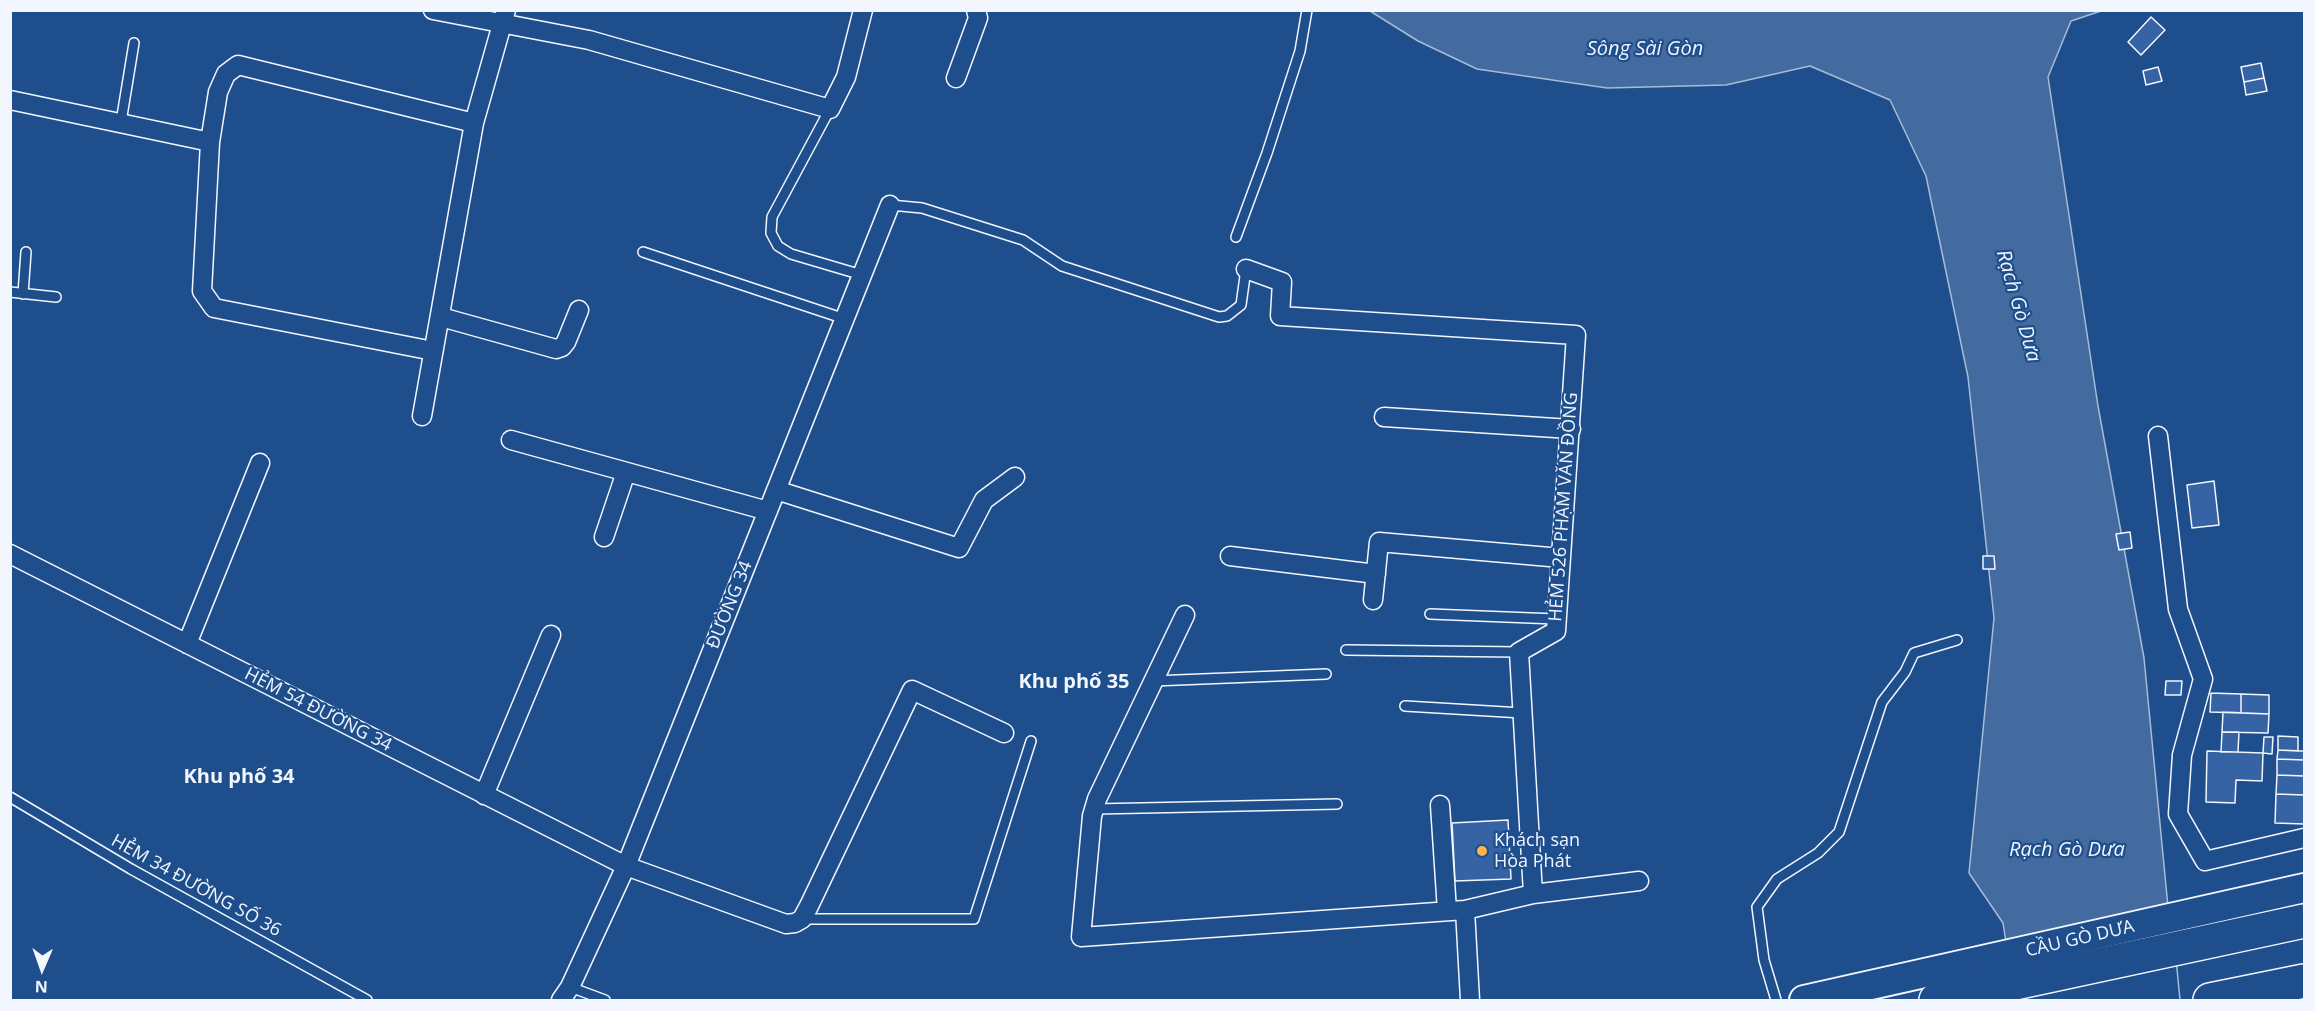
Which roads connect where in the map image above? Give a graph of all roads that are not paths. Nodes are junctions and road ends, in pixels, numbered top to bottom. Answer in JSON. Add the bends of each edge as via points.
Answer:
{"nodes":[{"id":1,"x":433,"y":10,"type":"edge"},
{"id":2,"x":863,"y":10,"type":"edge"},
{"id":3,"x":976,"y":10,"type":"edge"},
{"id":4,"x":1307,"y":10,"type":"edge"},
{"id":5,"x":505,"y":17,"type":"edge"},
{"id":6,"x":134,"y":43,"type":"dead end"},
{"id":7,"x":956,"y":78,"type":"dead end"},
{"id":8,"x":10,"y":100,"type":"edge"},
{"id":9,"x":830,"y":109,"type":"junction"},
{"id":10,"x":121,"y":122,"type":"junction"},
{"id":11,"x":474,"y":123,"type":"junction"},
{"id":12,"x":210,"y":142,"type":"junction"},
{"id":13,"x":890,"y":205,"type":"joint"},
{"id":14,"x":1236,"y":237,"type":"dead end"},
{"id":15,"x":26,"y":252,"type":"dead end"},
{"id":16,"x":643,"y":252,"type":"dead end"},
{"id":17,"x":1246,"y":269,"type":"joint"},
{"id":18,"x":862,"y":274,"type":"junction"},
{"id":19,"x":10,"y":292,"type":"edge"},
{"id":20,"x":23,"y":294,"type":"junction"},
{"id":21,"x":56,"y":297,"type":"dead end"},
{"id":22,"x":579,"y":310,"type":"dead end"},
{"id":23,"x":441,"y":317,"type":"junction"},
{"id":24,"x":845,"y":319,"type":"junction"},
{"id":25,"x":423,"y":349,"type":"dead end"},
{"id":26,"x":422,"y":416,"type":"dead end"},
{"id":27,"x":1384,"y":417,"type":"dead end"},
{"id":28,"x":1571,"y":429,"type":"junction"},
{"id":29,"x":2158,"y":436,"type":"dead end"},
{"id":30,"x":511,"y":440,"type":"dead end"},
{"id":31,"x":260,"y":463,"type":"dead end"},
{"id":32,"x":626,"y":472,"type":"junction"},
{"id":33,"x":1015,"y":477,"type":"dead end"},
{"id":34,"x":776,"y":490,"type":"junction"},
{"id":35,"x":768,"y":511,"type":"junction"},
{"id":36,"x":604,"y":537,"type":"dead end"},
{"id":37,"x":10,"y":554,"type":"edge"},
{"id":38,"x":1230,"y":556,"type":"dead end"},
{"id":39,"x":1561,"y":558,"type":"junction"},
{"id":40,"x":1376,"y":573,"type":"junction"},
{"id":41,"x":1373,"y":600,"type":"dead end"},
{"id":42,"x":1185,"y":615,"type":"dead end"},
{"id":43,"x":1430,"y":615,"type":"dead end"},
{"id":44,"x":1556,"y":619,"type":"junction"},
{"id":45,"x":551,"y":635,"type":"dead end"},
{"id":46,"x":1957,"y":640,"type":"dead end"},
{"id":47,"x":187,"y":644,"type":"junction"},
{"id":48,"x":1346,"y":650,"type":"dead end"},
{"id":49,"x":1519,"y":652,"type":"junction"},
{"id":50,"x":1326,"y":674,"type":"dead end"},
{"id":51,"x":1153,"y":681,"type":"junction"},
{"id":52,"x":1405,"y":706,"type":"dead end"},
{"id":53,"x":1522,"y":712,"type":"junction"},
{"id":54,"x":1004,"y":733,"type":"dead end"},
{"id":55,"x":1031,"y":741,"type":"dead end"},
{"id":56,"x":484,"y":795,"type":"junction"},
{"id":57,"x":10,"y":797,"type":"edge"},
{"id":58,"x":1337,"y":804,"type":"dead end"},
{"id":59,"x":1440,"y":805,"type":"dead end"},
{"id":60,"x":1094,"y":809,"type":"junction"},
{"id":61,"x":2304,"y":838,"type":"edge"},
{"id":62,"x":626,"y":866,"type":"junction"},
{"id":63,"x":1639,"y":881,"type":"dead end"},
{"id":64,"x":2304,"y":888,"type":"edge"},
{"id":65,"x":1533,"y":894,"type":"junction"},
{"id":66,"x":1456,"y":911,"type":"junction"},
{"id":67,"x":802,"y":919,"type":"junction"},
{"id":68,"x":2304,"y":921,"type":"edge"},
{"id":69,"x":2227,"y":922,"type":"junction"},
{"id":70,"x":2304,"y":982,"type":"edge"},
{"id":71,"x":1937,"y":991,"type":"edge"},
{"id":72,"x":565,"y":994,"type":"edge"},
{"id":73,"x":367,"y":1000,"type":"edge"},
{"id":74,"x":605,"y":1000,"type":"edge"},
{"id":75,"x":1470,"y":1000,"type":"edge"},
{"id":76,"x":1776,"y":1000,"type":"edge"},
{"id":77,"x":1804,"y":1000,"type":"edge"},
{"id":78,"x":2210,"y":1000,"type":"edge"}],
"edges":[{"from":1,"to":5,"type":"street"},
{"from":2,"to":9,"type":"street","via":[[846,77]]},
{"from":3,"to":7,"type":"street","via":[[978,18]]},
{"from":4,"to":14,"type":"lane","via":[[1300,51]]},
{"from":5,"to":9,"type":"street"},
{"from":5,"to":11,"type":"street"},
{"from":6,"to":10,"type":"lane"},
{"from":8,"to":10,"type":"street"},
{"from":9,"to":18,"type":"lane","via":[[772,217],[771,233],[778,246],[791,254]]},
{"from":10,"to":12,"type":"street"},
{"from":11,"to":12,"type":"street","via":[[238,65],[226,74],[218,92]]},
{"from":11,"to":23,"type":"street"},
{"from":12,"to":25,"type":"street","via":[[202,291],[214,308]]},
{"from":13,"to":17,"type":"lane","via":[[922,208],[1023,240],[1062,266],[1219,318],[1241,305]]},
{"from":13,"to":18,"type":"street","name":"ĐƯỜNG 34"},
{"from":15,"to":20,"type":"lane"},
{"from":16,"to":24,"type":"lane"},
{"from":17,"to":28,"type":"street","name":"HẺM 526 PHẠM VĂN ĐỒNG","via":[[1282,282],[1280,316],[1576,335]]},
{"from":18,"to":24,"type":"street","name":"ĐƯỜNG 34"},
{"from":19,"to":20,"type":"lane"},
{"from":20,"to":21,"type":"lane"},
{"from":22,"to":23,"type":"street","via":[[566,342],[556,349]]},
{"from":23,"to":26,"type":"street"},
{"from":24,"to":34,"type":"street","name":"ĐƯỜNG 34"},
{"from":27,"to":28,"type":"street"},
{"from":28,"to":39,"type":"street","name":"HẺM 526 PHẠM VĂN ĐỒNG"},
{"from":29,"to":61,"type":"street","via":[[2178,609],[2203,679],[2182,755],[2178,814],[2205,861]]},
{"from":30,"to":32,"type":"street"},
{"from":31,"to":47,"type":"street"},
{"from":32,"to":35,"type":"street"},
{"from":32,"to":36,"type":"street"},
{"from":33,"to":34,"type":"street","via":[[984,500],[959,548]]},
{"from":34,"to":35,"type":"street","name":"ĐƯỜNG 34"},
{"from":35,"to":62,"type":"street","name":"ĐƯỜNG 34"},
{"from":37,"to":47,"type":"street","name":"HẺM 54 ĐƯỜNG 34"},
{"from":38,"to":40,"type":"street"},
{"from":39,"to":40,"type":"street","via":[[1379,542]]},
{"from":39,"to":44,"type":"street","name":"HẺM 526 PHẠM VĂN ĐỒNG"},
{"from":40,"to":41,"type":"street"},
{"from":42,"to":51,"type":"street"},
{"from":43,"to":44,"type":"lane"},
{"from":44,"to":49,"type":"street","name":"HẺM 526 PHẠM VĂN ĐỒNG","via":[[1556,631]]},
{"from":45,"to":56,"type":"street"},
{"from":46,"to":76,"type":"lane","via":[[1914,653],[1882,702],[1839,832],[1818,853],[1777,879],[1757,907],[1764,960]]},
{"from":47,"to":56,"type":"street","name":"HẺM 54 ĐƯỜNG 34"},
{"from":48,"to":49,"type":"lane"},
{"from":49,"to":53,"type":"street"},
{"from":50,"to":51,"type":"lane"},
{"from":51,"to":60,"type":"street"},
{"from":52,"to":53,"type":"lane"},
{"from":53,"to":65,"type":"street"},
{"from":54,"to":67,"type":"street","via":[[912,690]]},
{"from":55,"to":67,"type":"lane","via":[[974,919]]},
{"from":56,"to":62,"type":"street","name":"HẺM 54 ĐƯỜNG 34"},
{"from":57,"to":73,"type":"lane","name":"HẺM 34 ĐƯỜNG SỐ 36"},
{"from":58,"to":60,"type":"lane"},
{"from":59,"to":66,"type":"street"},
{"from":60,"to":66,"type":"street","via":[[1081,937]]},
{"from":62,"to":67,"type":"street","name":"HẺM 54 ĐƯỜNG 34","via":[[786,924]]},
{"from":62,"to":72,"type":"street","name":"ĐƯỜNG 34"},
{"from":63,"to":65,"type":"street"},
{"from":64,"to":69,"type":"main road"},
{"from":65,"to":66,"type":"street"},
{"from":66,"to":75,"type":"street"},
{"from":68,"to":69,"type":"highway","name":"CẦU GÒ DƯA"},
{"from":69,"to":71,"type":"highway","name":"CẦU GÒ DƯA"},
{"from":70,"to":78,"type":"highway"},
{"from":71,"to":77,"type":"main road"},
{"from":72,"to":74,"type":"lane"}]}
